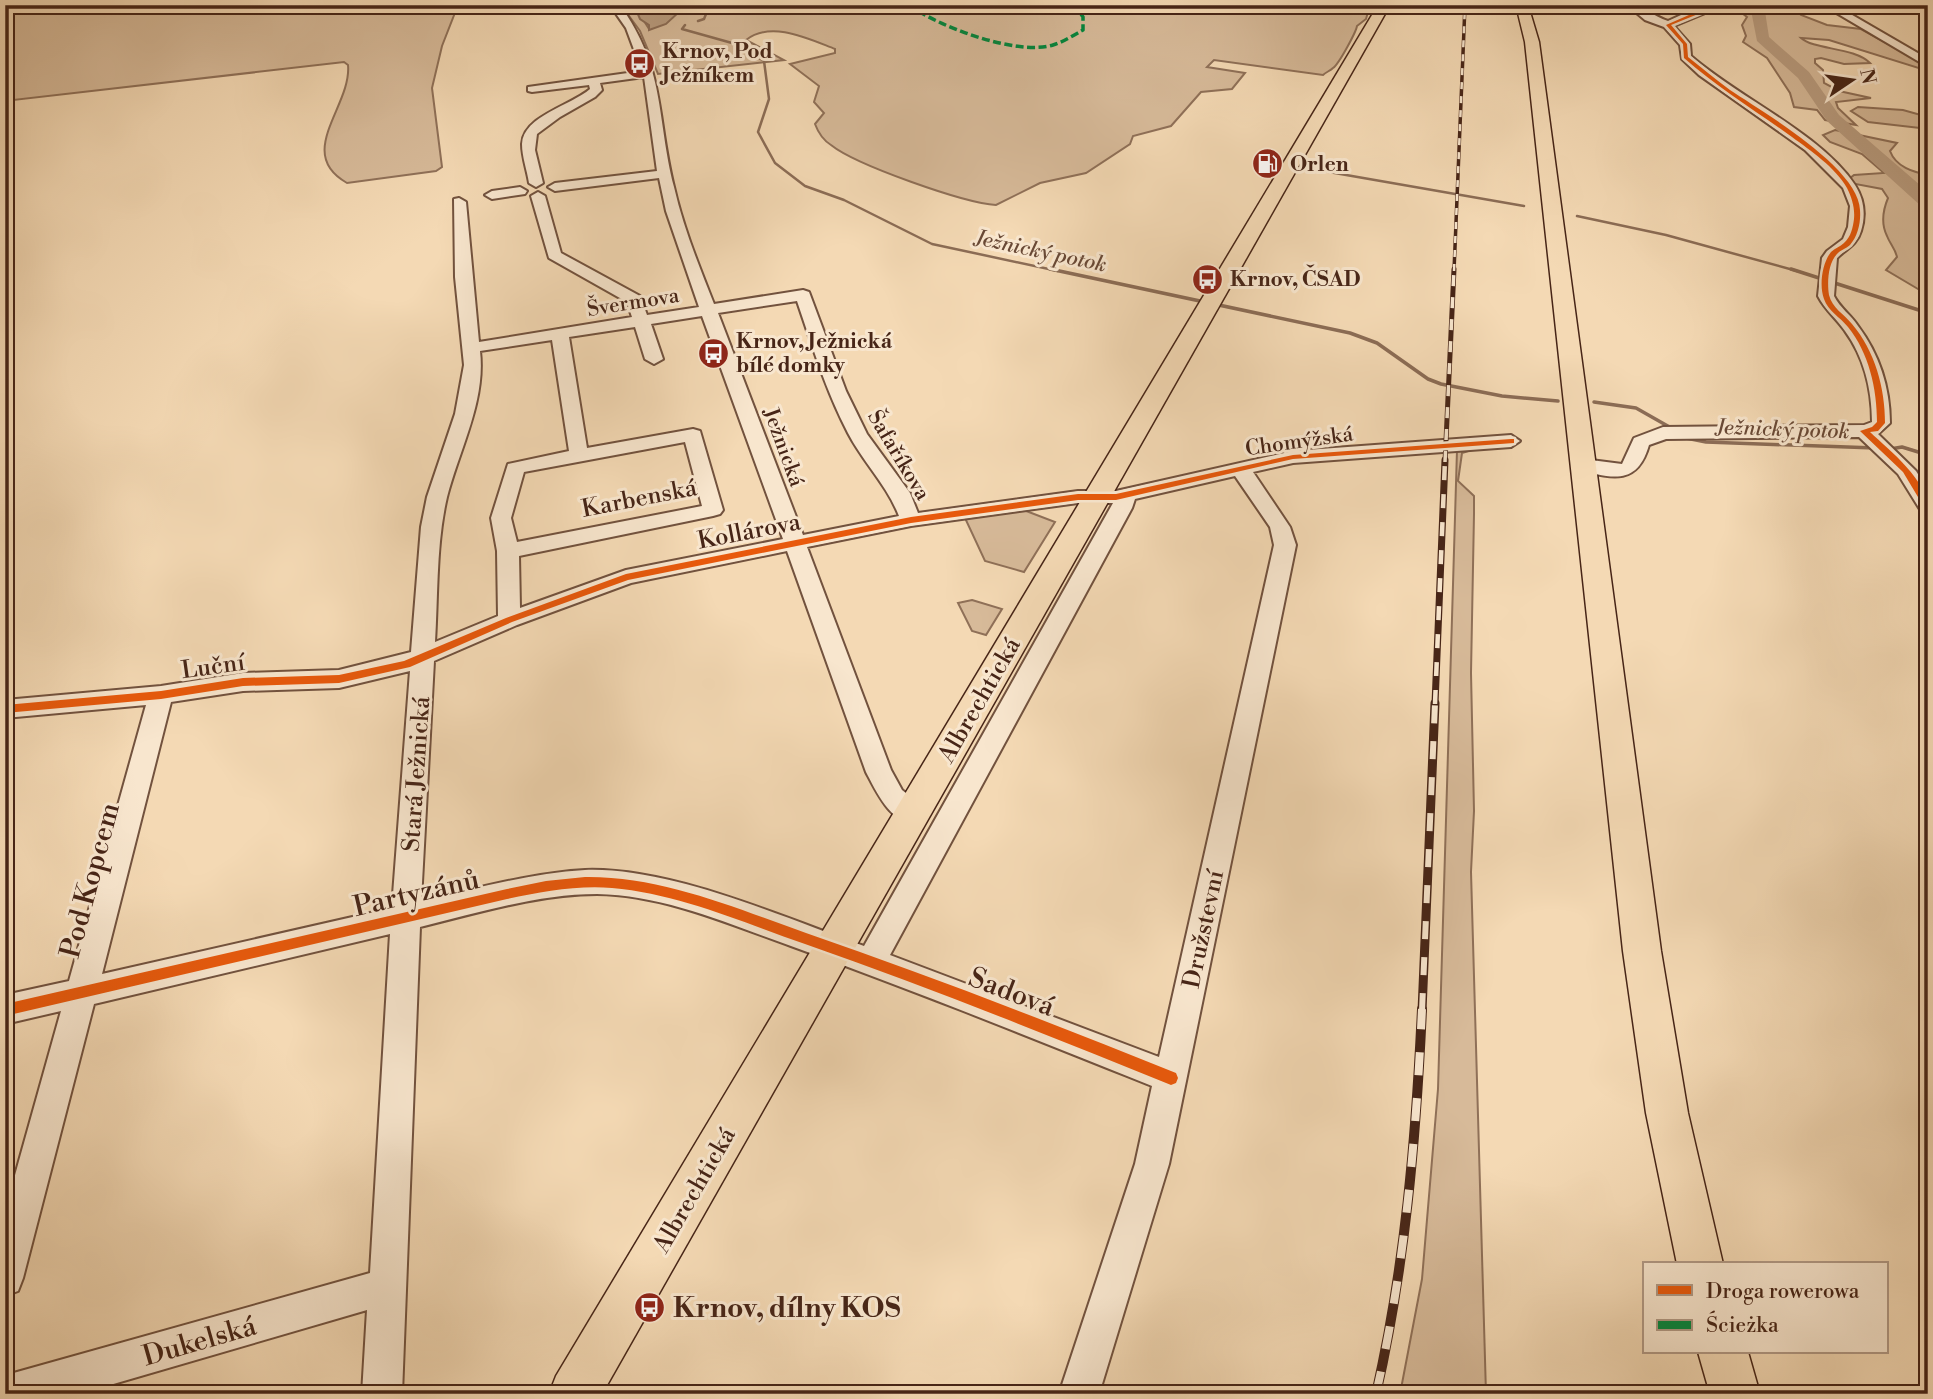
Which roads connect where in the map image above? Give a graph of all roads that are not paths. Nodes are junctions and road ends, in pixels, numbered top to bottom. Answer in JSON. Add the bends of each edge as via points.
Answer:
{"nodes":[{"id":1,"x":615,"y":5,"type":"edge"},
{"id":2,"x":1384,"y":5,"type":"edge"},
{"id":3,"x":1522,"y":5,"type":"edge"},
{"id":4,"x":1632,"y":5,"type":"edge"},
{"id":5,"x":1708,"y":5,"type":"edge"},
{"id":6,"x":1828,"y":5,"type":"edge"},
{"id":7,"x":1668,"y":25,"type":"junction"},
{"id":8,"x":1928,"y":64,"type":"edge"},
{"id":9,"x":650,"y":73,"type":"junction"},
{"id":10,"x":593,"y":80,"type":"junction"},
{"id":11,"x":532,"y":89,"type":"dead end"},
{"id":12,"x":662,"y":174,"type":"junction"},
{"id":13,"x":537,"y":190,"type":"junction"},
{"id":14,"x":492,"y":195,"type":"dead end"},
{"id":15,"x":459,"y":202,"type":"dead end"},
{"id":16,"x":803,"y":295,"type":"joint"},
{"id":17,"x":710,"y":310,"type":"junction"},
{"id":18,"x":642,"y":322,"type":"junction"},
{"id":19,"x":560,"y":335,"type":"junction"},
{"id":20,"x":470,"y":348,"type":"junction"},
{"id":21,"x":654,"y":359,"type":"dead end"},
{"id":22,"x":1864,"y":431,"type":"junction"},
{"id":23,"x":1511,"y":441,"type":"dead end"},
{"id":24,"x":579,"y":455,"type":"junction"},
{"id":25,"x":1583,"y":465,"type":"junction"},
{"id":26,"x":1240,"y":468,"type":"junction"},
{"id":27,"x":1126,"y":494,"type":"junction"},
{"id":28,"x":1096,"y":498,"type":"junction"},
{"id":29,"x":1928,"y":507,"type":"edge"},
{"id":30,"x":911,"y":520,"type":"junction"},
{"id":31,"x":796,"y":544,"type":"junction"},
{"id":32,"x":508,"y":551,"type":"junction"},
{"id":33,"x":509,"y":620,"type":"junction"},
{"id":34,"x":423,"y":656,"type":"junction"},
{"id":35,"x":161,"y":695,"type":"junction"},
{"id":36,"x":5,"y":709,"type":"edge"},
{"id":37,"x":913,"y":814,"type":"junction"},
{"id":38,"x":406,"y":918,"type":"junction"},
{"id":39,"x":853,"y":954,"type":"junction"},
{"id":40,"x":84,"y":992,"type":"junction"},
{"id":41,"x":5,"y":1010,"type":"edge"},
{"id":42,"x":1171,"y":1078,"type":"junction"},
{"id":43,"x":1700,"y":1262,"type":"edge"},
{"id":44,"x":5,"y":1278,"type":"edge"},
{"id":45,"x":388,"y":1286,"type":"junction"},
{"id":46,"x":1724,"y":1354,"type":"edge"},
{"id":47,"x":10,"y":1394,"type":"edge"},
{"id":48,"x":382,"y":1394,"type":"edge"},
{"id":49,"x":574,"y":1394,"type":"edge"},
{"id":50,"x":1079,"y":1394,"type":"edge"},
{"id":51,"x":1735,"y":1394,"type":"edge"}],
"edges":[{"from":1,"to":9,"type":"street","name":"Ježnická","via":[[635,36]]},
{"from":2,"to":28,"type":"main road","name":"Albrechtická"},
{"from":3,"to":25,"type":"main road","via":[[1532,42]]},
{"from":4,"to":7,"type":"street"},
{"from":5,"to":7,"type":"street"},
{"from":6,"to":8,"type":"street"},
{"from":7,"to":22,"type":"street","via":[[1681,36],[1693,65],[1777,122],[1834,170],[1855,199],[1853,236],[1831,256],[1827,279],[1828,301],[1867,352],[1878,390],[1881,423]]},
{"from":9,"to":10,"type":"street"},
{"from":9,"to":12,"type":"street","name":"Ježnická"},
{"from":10,"to":11,"type":"street"},
{"from":10,"to":13,"type":"street","via":[[596,90],[592,95],[531,133],[528,140]]},
{"from":12,"to":13,"type":"street"},
{"from":12,"to":17,"type":"street","name":"Ježnická"},
{"from":13,"to":14,"type":"street","via":[[529,196],[520,191]]},
{"from":13,"to":18,"type":"street","via":[[554,255],[634,299]]},
{"from":15,"to":20,"type":"street","name":"Stará Ježnická"},
{"from":16,"to":17,"type":"street","name":"Švermova"},
{"from":16,"to":30,"type":"street","name":"Šafaříkova","via":[[858,435],[901,493]]},
{"from":17,"to":18,"type":"street","name":"Švermova"},
{"from":17,"to":31,"type":"street","name":"Ježnická"},
{"from":18,"to":19,"type":"street","name":"Švermova"},
{"from":18,"to":21,"type":"street"},
{"from":19,"to":20,"type":"street","name":"Švermova"},
{"from":19,"to":24,"type":"street"},
{"from":20,"to":34,"type":"street","name":"Stará Ježnická","via":[[473,365],[464,414],[431,527]]},
{"from":22,"to":25,"type":"street","via":[[1663,433],[1641,442],[1628,469]]},
{"from":22,"to":29,"type":"street","via":[[1906,471]]},
{"from":23,"to":26,"type":"street","name":"Chomýžská","via":[[1293,457]]},
{"from":24,"to":32,"type":"street","name":"Karbenská","via":[[515,468],[501,517]]},
{"from":24,"to":32,"type":"street","name":"Karbenská","via":[[693,435],[713,510]]},
{"from":25,"to":43,"type":"main road","via":[[1649,1003]]},
{"from":26,"to":27,"type":"street","name":"Chomýžská"},
{"from":26,"to":42,"type":"street","name":"Družstevní","via":[[1280,527],[1285,545]]},
{"from":27,"to":28,"type":"street","name":"Chomýžská"},
{"from":27,"to":39,"type":"street","via":[[1122,508]]},
{"from":28,"to":30,"type":"street","name":"Kollárova"},
{"from":28,"to":37,"type":"main road","name":"Albrechtická"},
{"from":30,"to":31,"type":"street","name":"Kollárova"},
{"from":31,"to":33,"type":"street","name":"Kollárova","via":[[626,577]]},
{"from":31,"to":37,"type":"street","name":"Ježnická","via":[[884,783]]},
{"from":32,"to":33,"type":"street","name":"Karbenská"},
{"from":33,"to":34,"type":"street","name":"Kollárova"},
{"from":34,"to":35,"type":"street","name":"Luční","via":[[393,668],[339,679],[243,682]]},
{"from":34,"to":38,"type":"street","name":"Stará Ježnická"},
{"from":35,"to":36,"type":"street","name":"Luční"},
{"from":35,"to":40,"type":"street","name":"Pod Kopcem"},
{"from":37,"to":39,"type":"main road","name":"Albrechtická"},
{"from":38,"to":39,"type":"street","name":"Partyzánů","via":[[533,889],[610,882],[688,898]]},
{"from":38,"to":40,"type":"street","name":"Partyzánů"},
{"from":38,"to":45,"type":"street","name":"Stará Ježnická"},
{"from":39,"to":42,"type":"street","name":"Sadová"},
{"from":39,"to":49,"type":"main road","name":"Albrechtická"},
{"from":40,"to":41,"type":"street","name":"Partyzánů"},
{"from":40,"to":44,"type":"street","name":"Pod Kopcem"},
{"from":42,"to":50,"type":"street","name":"Družstevní","via":[[1141,1202]]},
{"from":45,"to":47,"type":"street","name":"Dukelská"},
{"from":45,"to":48,"type":"street","name":"Stará Ježnická"},
{"from":46,"to":51,"type":"main road"}]}
